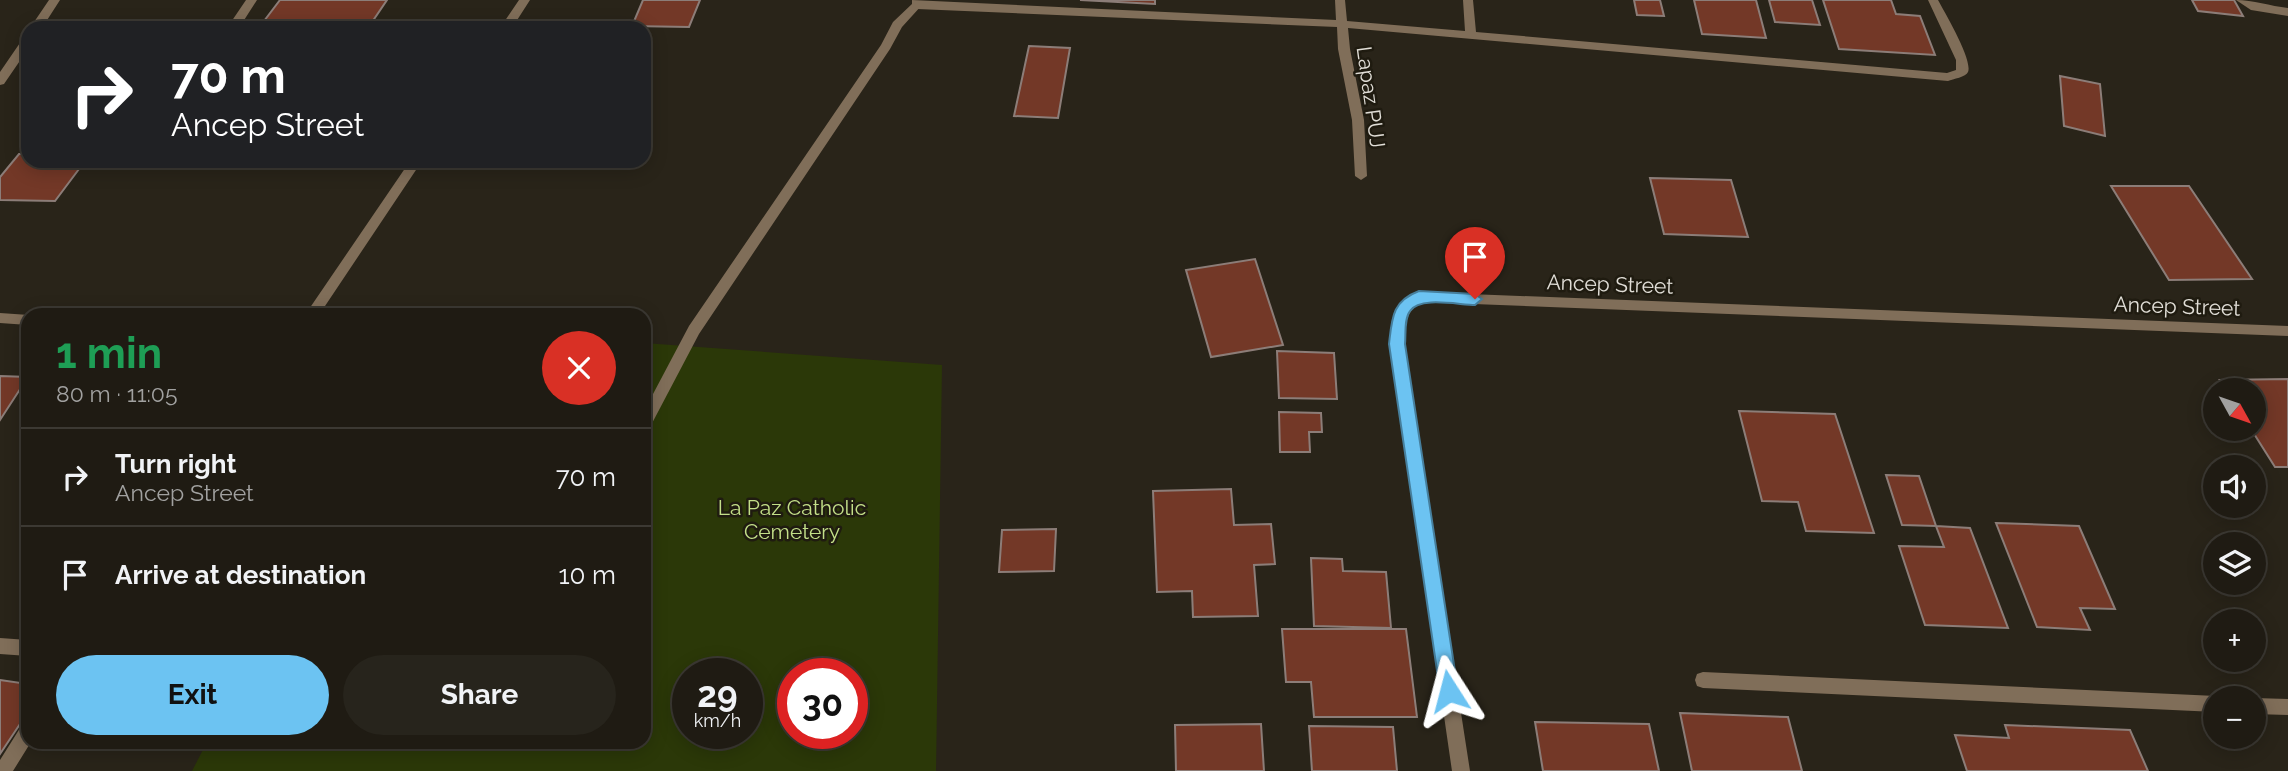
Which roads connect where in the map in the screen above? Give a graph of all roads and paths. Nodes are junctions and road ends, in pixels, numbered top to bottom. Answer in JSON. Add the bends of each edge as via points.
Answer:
{"nodes":[{"id":1,"x":55,"y":0,"type":"edge"},
{"id":2,"x":251,"y":0,"type":"edge"},
{"id":3,"x":525,"y":0,"type":"edge"},
{"id":4,"x":1340,"y":0,"type":"edge"},
{"id":5,"x":1468,"y":0,"type":"edge"},
{"id":6,"x":1933,"y":0,"type":"edge"},
{"id":7,"x":2241,"y":0,"type":"edge"},
{"id":8,"x":917,"y":3,"type":"edge"},
{"id":9,"x":2288,"y":12,"type":"edge"},
{"id":10,"x":41,"y":21,"type":"edge"},
{"id":11,"x":238,"y":21,"type":"edge"},
{"id":12,"x":511,"y":21,"type":"edge"},
{"id":13,"x":1341,"y":24,"type":"junction"},
{"id":14,"x":1471,"y":35,"type":"junction"},
{"id":15,"x":21,"y":50,"type":"edge"},
{"id":16,"x":0,"y":81,"type":"edge"},
{"id":17,"x":411,"y":168,"type":"edge"},
{"id":18,"x":1361,"y":176,"type":"dead end"},
{"id":19,"x":317,"y":308,"type":"edge"},
{"id":20,"x":0,"y":318,"type":"edge"},
{"id":21,"x":21,"y":320,"type":"edge"},
{"id":22,"x":2288,"y":331,"type":"edge"},
{"id":23,"x":651,"y":412,"type":"edge"},
{"id":24,"x":0,"y":646,"type":"edge"},
{"id":25,"x":21,"y":648,"type":"edge"},
{"id":26,"x":1703,"y":680,"type":"dead end"},
{"id":27,"x":2203,"y":703,"type":"edge"},
{"id":28,"x":2266,"y":706,"type":"edge"},
{"id":29,"x":2288,"y":707,"type":"edge"},
{"id":30,"x":21,"y":742,"type":"edge"},
{"id":31,"x":3,"y":771,"type":"edge"},
{"id":32,"x":1461,"y":771,"type":"edge"}],
"edges":[{"from":1,"to":10,"type":"street"},
{"from":2,"to":11,"type":"street"},
{"from":3,"to":12,"type":"street"},
{"from":4,"to":13,"type":"street","name":"Lapaz PUJ"},
{"from":5,"to":14,"type":"street"},
{"from":6,"to":14,"type":"street","via":[[1962,60],[1962,72],[1948,77]]},
{"from":7,"to":9,"type":"street","via":[[2255,8]]},
{"from":8,"to":13,"type":"street"},
{"from":8,"to":23,"type":"street","via":[[897,25],[694,330]]},
{"from":13,"to":14,"type":"street"},
{"from":13,"to":18,"type":"street","name":"Lapaz PUJ","via":[[1358,120]]},
{"from":15,"to":16,"type":"street"},
{"from":17,"to":19,"type":"street"},
{"from":20,"to":21,"type":"street"},
{"from":22,"to":32,"type":"street","name":"Ancep Street","via":[[1419,297],[1407,303],[1400,312],[1397,344]]},
{"from":24,"to":25,"type":"street"},
{"from":26,"to":27,"type":"street"},
{"from":28,"to":29,"type":"street"},
{"from":30,"to":31,"type":"street"}]}
